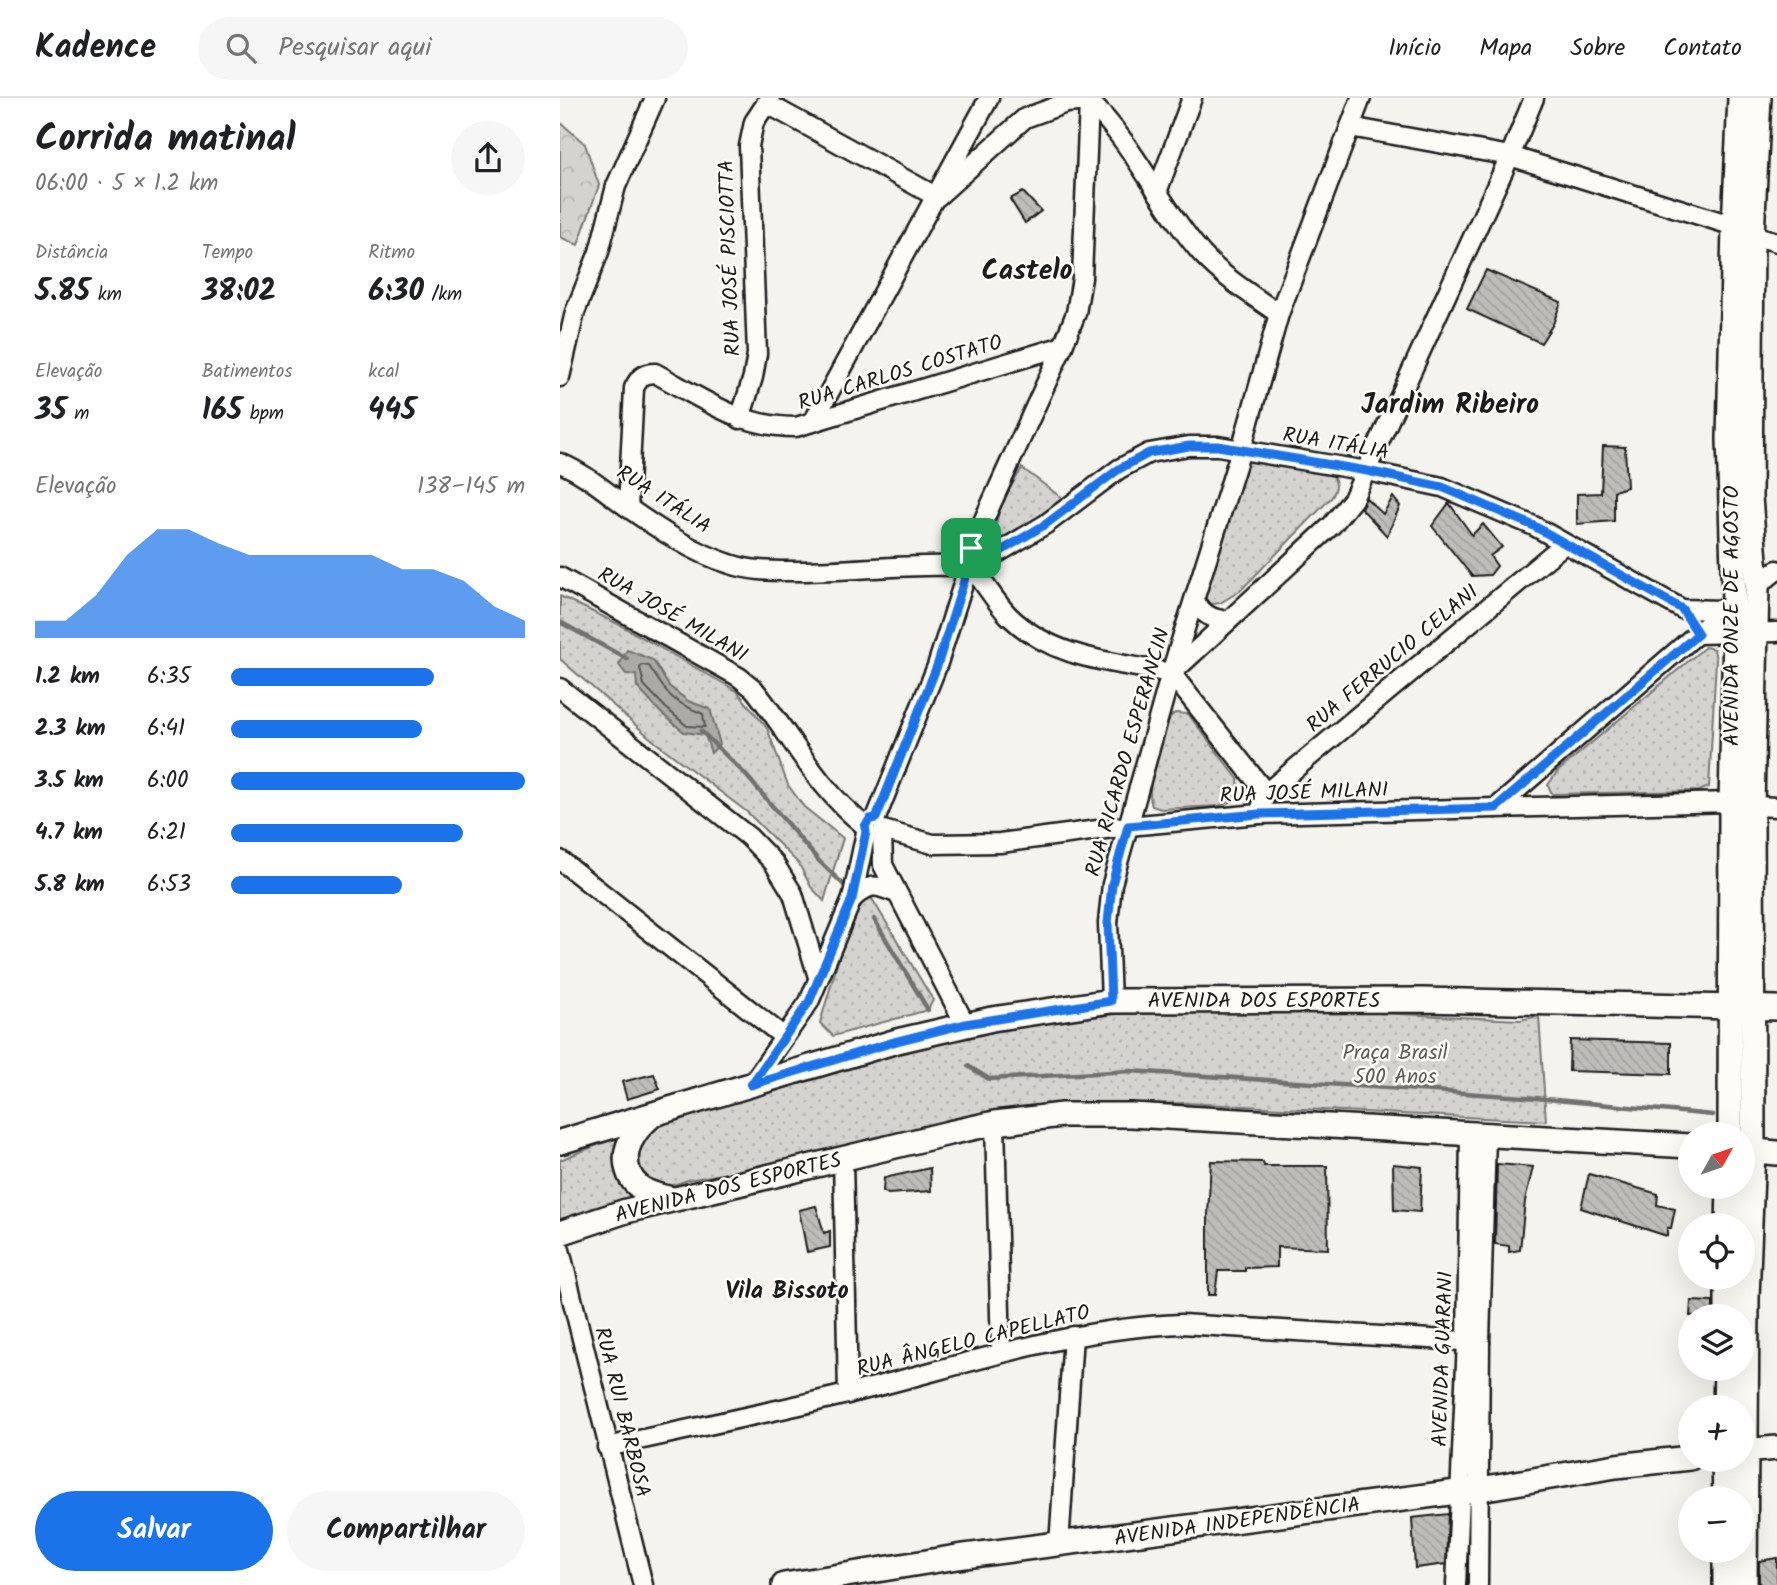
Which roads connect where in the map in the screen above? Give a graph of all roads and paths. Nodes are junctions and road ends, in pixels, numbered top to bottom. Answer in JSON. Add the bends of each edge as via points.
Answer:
{"nodes":[{"id":1,"x":655,"y":98,"type":"edge"},
{"id":2,"x":989,"y":98,"type":"edge"},
{"id":3,"x":1192,"y":98,"type":"edge"},
{"id":4,"x":1361,"y":98,"type":"edge"},
{"id":5,"x":1534,"y":98,"type":"edge"},
{"id":6,"x":1740,"y":98,"type":"edge"},
{"id":7,"x":1759,"y":98,"type":"edge"},
{"id":8,"x":768,"y":100,"type":"edge"},
{"id":9,"x":1089,"y":101,"type":"junction"},
{"id":10,"x":1350,"y":127,"type":"junction"},
{"id":11,"x":1510,"y":156,"type":"junction"},
{"id":12,"x":1157,"y":192,"type":"junction"},
{"id":13,"x":937,"y":197,"type":"junction"},
{"id":14,"x":1743,"y":231,"type":"junction"},
{"id":15,"x":1777,"y":242,"type":"edge"},
{"id":16,"x":1279,"y":314,"type":"junction"},
{"id":17,"x":1063,"y":346,"type":"junction"},
{"id":18,"x":560,"y":377,"type":"edge"},
{"id":19,"x":740,"y":419,"type":"junction"},
{"id":20,"x":813,"y":422,"type":"junction"},
{"id":21,"x":1241,"y":450,"type":"junction"},
{"id":22,"x":560,"y":463,"type":"edge"},
{"id":23,"x":1367,"y":471,"type":"junction"},
{"id":24,"x":628,"y":507,"type":"junction"},
{"id":25,"x":1563,"y":545,"type":"junction"},
{"id":26,"x":971,"y":570,"type":"junction"},
{"id":27,"x":1777,"y":570,"type":"edge"},
{"id":28,"x":560,"y":577,"type":"edge"},
{"id":29,"x":1757,"y":586,"type":"junction"},
{"id":30,"x":1194,"y":601,"type":"junction"},
{"id":31,"x":1729,"y":606,"type":"junction"},
{"id":32,"x":1682,"y":609,"type":"junction"},
{"id":33,"x":1228,"y":621,"type":"junction"},
{"id":34,"x":1756,"y":633,"type":"edge"},
{"id":35,"x":1698,"y":634,"type":"junction"},
{"id":36,"x":1171,"y":673,"type":"junction"},
{"id":37,"x":560,"y":688,"type":"edge"},
{"id":38,"x":1266,"y":793,"type":"junction"},
{"id":39,"x":1741,"y":804,"type":"junction"},
{"id":40,"x":1777,"y":807,"type":"edge"},
{"id":41,"x":1496,"y":808,"type":"junction"},
{"id":42,"x":1259,"y":814,"type":"junction"},
{"id":43,"x":1128,"y":826,"type":"junction"},
{"id":44,"x":874,"y":828,"type":"junction"},
{"id":45,"x":560,"y":860,"type":"edge"},
{"id":46,"x":896,"y":893,"type":"junction"},
{"id":47,"x":852,"y":899,"type":"junction"},
{"id":48,"x":818,"y":977,"type":"junction"},
{"id":49,"x":1111,"y":1001,"type":"junction"},
{"id":50,"x":1741,"y":1007,"type":"junction"},
{"id":51,"x":1777,"y":1008,"type":"edge"},
{"id":52,"x":965,"y":1024,"type":"junction"},
{"id":53,"x":784,"y":1037,"type":"junction"},
{"id":54,"x":751,"y":1085,"type":"junction"},
{"id":55,"x":654,"y":1112,"type":"junction"},
{"id":56,"x":1731,"y":1122,"type":"edge"},
{"id":57,"x":1747,"y":1122,"type":"edge"},
{"id":58,"x":995,"y":1123,"type":"junction"},
{"id":59,"x":1478,"y":1135,"type":"junction"},
{"id":60,"x":560,"y":1142,"type":"edge"},
{"id":61,"x":1678,"y":1145,"type":"edge"},
{"id":62,"x":1755,"y":1151,"type":"edge"},
{"id":63,"x":1777,"y":1153,"type":"edge"},
{"id":64,"x":843,"y":1159,"type":"junction"},
{"id":65,"x":672,"y":1199,"type":"junction"},
{"id":66,"x":1748,"y":1199,"type":"edge"},
{"id":67,"x":560,"y":1233,"type":"edge"},
{"id":68,"x":560,"y":1250,"type":"edge"},
{"id":69,"x":1073,"y":1336,"type":"junction"},
{"id":70,"x":1473,"y":1342,"type":"junction"},
{"id":71,"x":1001,"y":1352,"type":"junction"},
{"id":72,"x":848,"y":1394,"type":"junction"},
{"id":73,"x":1741,"y":1395,"type":"edge"},
{"id":74,"x":607,"y":1447,"type":"junction"},
{"id":75,"x":1777,"y":1448,"type":"edge"},
{"id":76,"x":1755,"y":1451,"type":"edge"},
{"id":77,"x":1678,"y":1459,"type":"edge"},
{"id":78,"x":1739,"y":1472,"type":"edge"},
{"id":79,"x":1470,"y":1490,"type":"junction"},
{"id":80,"x":1059,"y":1545,"type":"junction"},
{"id":81,"x":1726,"y":1563,"type":"edge"},
{"id":82,"x":643,"y":1585,"type":"edge"},
{"id":83,"x":784,"y":1585,"type":"edge"},
{"id":84,"x":1456,"y":1585,"type":"edge"},
{"id":85,"x":1478,"y":1585,"type":"edge"},
{"id":86,"x":1726,"y":1585,"type":"edge"},
{"id":87,"x":1745,"y":1585,"type":"edge"}],
"edges":[{"from":1,"to":18,"type":"street","via":[[616,186],[575,312]]},
{"from":2,"to":13,"type":"street"},
{"from":3,"to":12,"type":"street"},
{"from":4,"to":10,"type":"street","name":"RUA RICARDO ESPERANCIN"},
{"from":5,"to":11,"type":"street"},
{"from":6,"to":14,"type":"main road","name":"AVENIDA ONZE DE AGOSTO"},
{"from":7,"to":14,"type":"main road","name":"AVENIDA ONZE DE AGOSTO"},
{"from":8,"to":13,"type":"street"},
{"from":8,"to":19,"type":"street","name":"RUA JOSÉ PISCIOTTA","via":[[754,122],[748,146],[757,354]]},
{"from":9,"to":12,"type":"street","via":[[1113,126]]},
{"from":9,"to":13,"type":"street","via":[[1066,103],[1026,118]]},
{"from":9,"to":17,"type":"street","via":[[1082,278],[1076,313]]},
{"from":10,"to":11,"type":"street"},
{"from":10,"to":16,"type":"street","name":"RUA RICARDO ESPERANCIN"},
{"from":11,"to":14,"type":"street"},
{"from":11,"to":23,"type":"street"},
{"from":12,"to":16,"type":"street","via":[[1200,252]]},
{"from":13,"to":20,"type":"street"},
{"from":14,"to":15,"type":"street"},
{"from":14,"to":29,"type":"main road","name":"AVENIDA ONZE DE AGOSTO"},
{"from":14,"to":31,"type":"main road","name":"AVENIDA ONZE DE AGOSTO","via":[[1729,439]]},
{"from":16,"to":21,"type":"street","name":"RUA RICARDO ESPERANCIN"},
{"from":17,"to":20,"type":"street","name":"RUA CARLOS COSTATO"},
{"from":17,"to":26,"type":"street","via":[[971,548],[980,552]]},
{"from":19,"to":20,"type":"street","name":"RUA CARLOS COSTATO","via":[[796,428]]},
{"from":19,"to":24,"type":"street","name":"RUA CARLOS COSTATO","via":[[655,373],[646,373],[634,388]]},
{"from":21,"to":23,"type":"street","name":"RUA ITÁLIA"},
{"from":21,"to":26,"type":"street","name":"RUA ITÁLIA","via":[[1189,446],[1149,453]]},
{"from":21,"to":30,"type":"street","name":"RUA RICARDO ESPERANCIN"},
{"from":22,"to":24,"type":"street","name":"RUA ITÁLIA"},
{"from":23,"to":25,"type":"street","name":"RUA ITÁLIA","via":[[1442,487],[1534,526]]},
{"from":23,"to":33,"type":"street","via":[[1353,499],[1332,524]]},
{"from":24,"to":26,"type":"street","name":"RUA ITÁLIA","via":[[688,545],[731,565],[766,571],[925,565]]},
{"from":25,"to":32,"type":"street","name":"RUA ITÁLIA"},
{"from":25,"to":38,"type":"street","name":"RUA FERRUCIO CELANI"},
{"from":26,"to":36,"type":"street","via":[[1007,615],[1032,636],[1066,653]]},
{"from":26,"to":44,"type":"street"},
{"from":27,"to":29,"type":"street"},
{"from":28,"to":44,"type":"street","name":"RUA JOSÉ MILANI","via":[[754,689],[838,804]]},
{"from":29,"to":34,"type":"main road","name":"AVENIDA ONZE DE AGOSTO"},
{"from":30,"to":33,"type":"street","via":[[1212,620]]},
{"from":30,"to":36,"type":"street","name":"RUA RICARDO ESPERANCIN"},
{"from":31,"to":32,"type":"street"},
{"from":31,"to":34,"type":"main road","name":"AVENIDA ONZE DE AGOSTO"},
{"from":31,"to":35,"type":"street"},
{"from":32,"to":35,"type":"street"},
{"from":33,"to":36,"type":"street"},
{"from":34,"to":35,"type":"street"},
{"from":34,"to":39,"type":"main road","name":"AVENIDA ONZE DE AGOSTO"},
{"from":35,"to":41,"type":"street"},
{"from":36,"to":38,"type":"street"},
{"from":36,"to":43,"type":"street","name":"RUA RICARDO ESPERANCIN"},
{"from":37,"to":48,"type":"street","via":[[749,837],[774,863],[793,894]]},
{"from":38,"to":42,"type":"street"},
{"from":39,"to":40,"type":"street","name":"RUA JOSÉ MILANI"},
{"from":39,"to":41,"type":"street","name":"RUA JOSÉ MILANI"},
{"from":39,"to":50,"type":"main road","name":"AVENIDA ONZE DE AGOSTO"},
{"from":41,"to":42,"type":"street","name":"RUA JOSÉ MILANI"},
{"from":42,"to":43,"type":"street","name":"RUA JOSÉ MILANI"},
{"from":43,"to":44,"type":"street","name":"RUA JOSÉ MILANI","via":[[1000,843],[933,844]]},
{"from":43,"to":49,"type":"street","name":"RUA RICARDO ESPERANCIN","via":[[1109,910]]},
{"from":44,"to":46,"type":"street"},
{"from":44,"to":47,"type":"street"},
{"from":45,"to":53,"type":"street"},
{"from":46,"to":47,"type":"street","via":[[869,886]]},
{"from":46,"to":52,"type":"street"},
{"from":47,"to":48,"type":"street"},
{"from":48,"to":53,"type":"street","via":[[809,1002]]},
{"from":49,"to":50,"type":"main road","name":"AVENIDA DOS ESPORTES","via":[[1422,1000]]},
{"from":49,"to":52,"type":"main road","name":"AVENIDA DOS ESPORTES"},
{"from":50,"to":51,"type":"main road","name":"AVENIDA DOS ESPORTES"},
{"from":50,"to":56,"type":"main road","name":"AVENIDA ONZE DE AGOSTO"},
{"from":50,"to":57,"type":"main road","name":"AVENIDA ONZE DE AGOSTO"},
{"from":52,"to":54,"type":"main road","name":"AVENIDA DOS ESPORTES"},
{"from":53,"to":54,"type":"street"},
{"from":54,"to":55,"type":"main road","name":"AVENIDA DOS ESPORTES"},
{"from":55,"to":60,"type":"main road","name":"AVENIDA DOS ESPORTES"},
{"from":55,"to":65,"type":"main road","via":[[634,1134],[626,1150],[626,1167],[632,1181]]},
{"from":58,"to":59,"type":"main road","name":"AVENIDA DOS ESPORTES","via":[[1062,1115],[1131,1115]]},
{"from":58,"to":64,"type":"main road","name":"AVENIDA DOS ESPORTES"},
{"from":58,"to":71,"type":"street"},
{"from":59,"to":61,"type":"main road","name":"AVENIDA DOS ESPORTES"},
{"from":59,"to":70,"type":"street","name":"AVENIDA GUARANI"},
{"from":62,"to":63,"type":"main road"},
{"from":64,"to":65,"type":"main road","name":"AVENIDA DOS ESPORTES"},
{"from":64,"to":72,"type":"street"},
{"from":65,"to":67,"type":"main road","name":"AVENIDA DOS ESPORTES"},
{"from":66,"to":73,"type":"main road","name":"AVENIDA ONZE DE AGOSTO"},
{"from":68,"to":74,"type":"street","name":"RUA RUI BARBOSA"},
{"from":69,"to":70,"type":"street","name":"RUA ÂNGELO CAPELLATO","via":[[1137,1325],[1181,1324]]},
{"from":69,"to":71,"type":"street","name":"RUA ÂNGELO CAPELLATO"},
{"from":69,"to":80,"type":"street"},
{"from":70,"to":79,"type":"street","name":"AVENIDA GUARANI"},
{"from":71,"to":72,"type":"street","name":"RUA ÂNGELO CAPELLATO"},
{"from":72,"to":74,"type":"street","name":"RUA ÂNGELO CAPELLATO"},
{"from":74,"to":82,"type":"street","name":"RUA RUI BARBOSA"},
{"from":75,"to":76,"type":"main road"},
{"from":77,"to":79,"type":"main road","name":"AVENIDA INDEPENDÊNCIA"},
{"from":78,"to":87,"type":"main road","name":"AVENIDA ONZE DE AGOSTO"},
{"from":79,"to":80,"type":"main road","name":"AVENIDA INDEPENDÊNCIA"},
{"from":79,"to":84,"type":"street","name":"AVENIDA GUARANI"},
{"from":79,"to":85,"type":"street","name":"AVENIDA GUARANI"},
{"from":80,"to":83,"type":"main road","name":"AVENIDA INDEPENDÊNCIA"},
{"from":81,"to":86,"type":"main road"}]}
